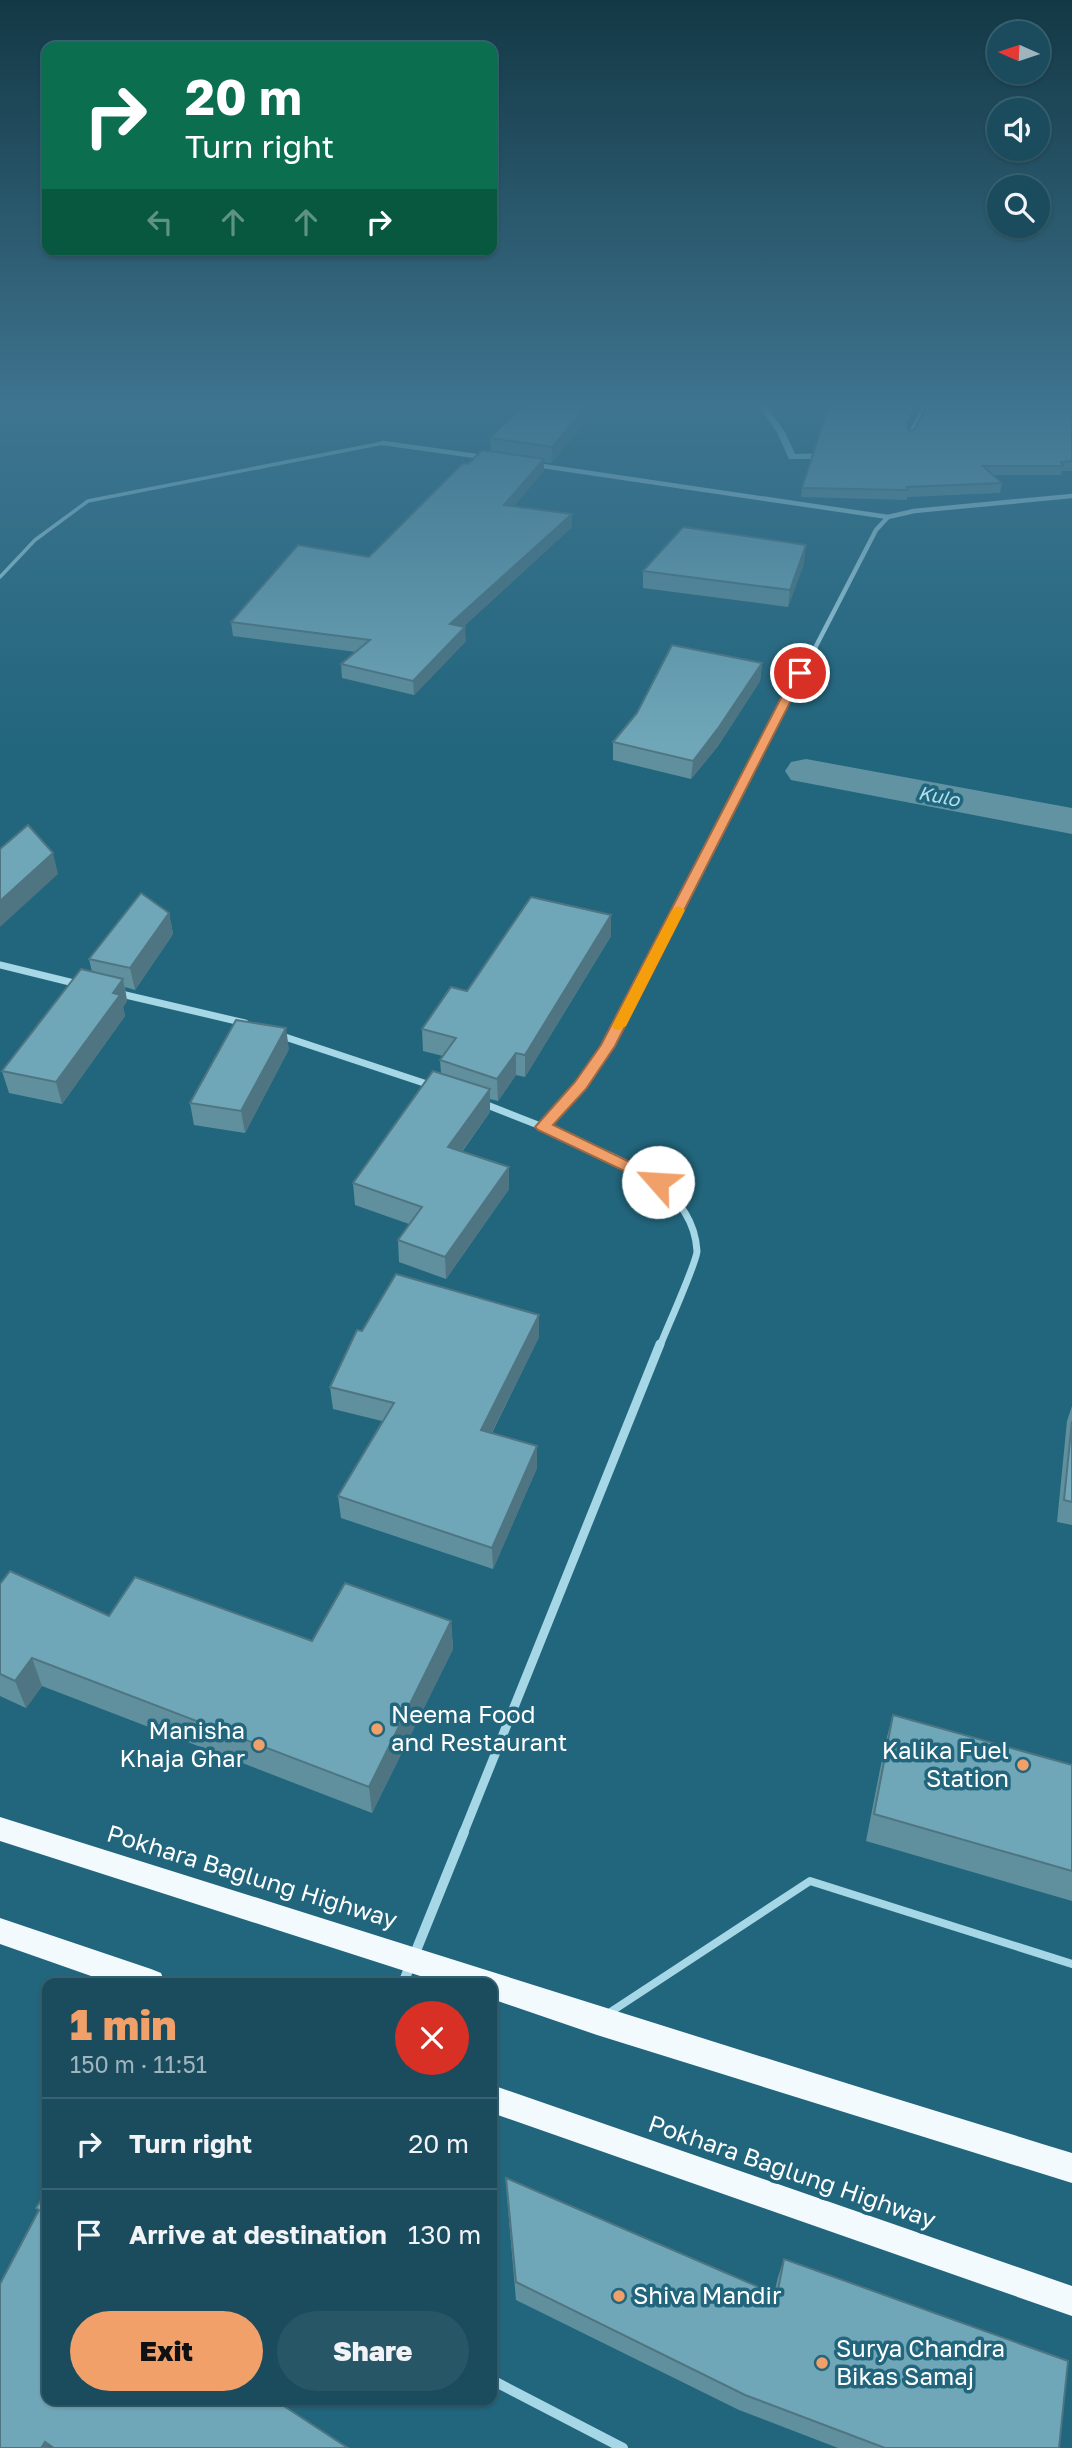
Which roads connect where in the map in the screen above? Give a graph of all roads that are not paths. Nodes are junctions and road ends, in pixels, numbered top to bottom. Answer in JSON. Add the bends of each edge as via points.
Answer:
{"nodes":[{"id":1,"x":64,"y":518,"type":"edge"},
{"id":2,"x":887,"y":518,"type":"edge"},
{"id":3,"x":0,"y":577,"type":"edge"},
{"id":4,"x":0,"y":965,"type":"edge"},
{"id":5,"x":85,"y":986,"type":"edge"},
{"id":6,"x":112,"y":992,"type":"edge"},
{"id":7,"x":247,"y":1024,"type":"edge"},
{"id":8,"x":273,"y":1032,"type":"edge"},
{"id":9,"x":441,"y":1089,"type":"edge"},
{"id":10,"x":480,"y":1102,"type":"edge"},
{"id":11,"x":543,"y":1127,"type":"junction"},
{"id":12,"x":0,"y":1829,"type":"edge"},
{"id":13,"x":0,"y":1931,"type":"edge"},
{"id":14,"x":413,"y":1958,"type":"junction"},
{"id":15,"x":1072,"y":1964,"type":"edge"},
{"id":16,"x":136,"y":1978,"type":"edge"},
{"id":17,"x":405,"y":1978,"type":"edge"},
{"id":18,"x":471,"y":1978,"type":"edge"},
{"id":19,"x":497,"y":1987,"type":"edge"},
{"id":20,"x":597,"y":2021,"type":"junction"},
{"id":21,"x":497,"y":2101,"type":"edge"},
{"id":22,"x":1072,"y":2168,"type":"edge"},
{"id":23,"x":1072,"y":2301,"type":"edge"},
{"id":24,"x":497,"y":2382,"type":"edge"},
{"id":25,"x":623,"y":2448,"type":"edge"}],
"edges":[{"from":1,"to":3,"type":"lane","via":[[35,540]]},
{"from":2,"to":11,"type":"street","via":[[864,549],[608,1046]]},
{"from":4,"to":5,"type":"street"},
{"from":6,"to":7,"type":"street"},
{"from":8,"to":9,"type":"street"},
{"from":10,"to":11,"type":"street"},
{"from":11,"to":14,"type":"street","via":[[658,1182],[675,1197],[686,1216],[697,1253]]},
{"from":12,"to":14,"type":"highway","name":"Pokhara Baglung Highway"},
{"from":13,"to":16,"type":"highway"},
{"from":14,"to":17,"type":"street"},
{"from":14,"to":18,"type":"highway","name":"Pokhara Baglung Highway"},
{"from":15,"to":20,"type":"lane","via":[[810,1881]]},
{"from":19,"to":20,"type":"highway"},
{"from":20,"to":22,"type":"highway"},
{"from":21,"to":23,"type":"highway","name":"Pokhara Baglung Highway"},
{"from":24,"to":25,"type":"street"}]}
